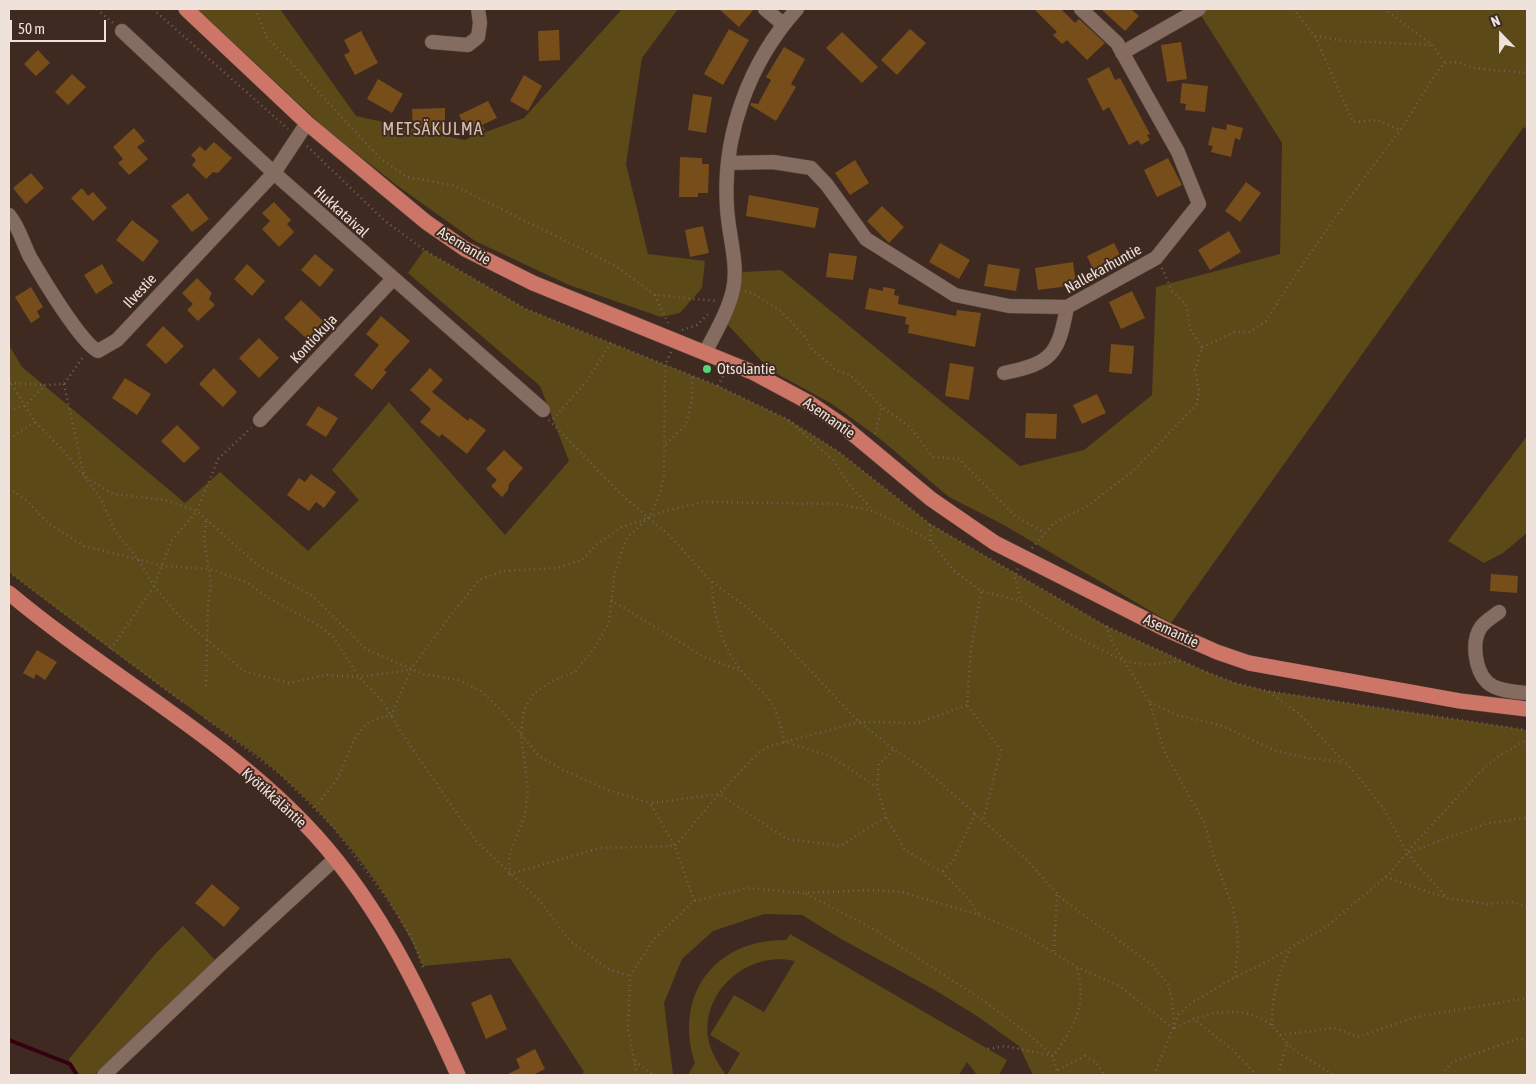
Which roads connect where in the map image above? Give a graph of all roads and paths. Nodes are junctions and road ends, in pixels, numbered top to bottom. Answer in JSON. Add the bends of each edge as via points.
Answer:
{"nodes":[{"id":1,"x":97,"y":9,"type":"edge"},
{"id":2,"x":186,"y":9,"type":"edge"},
{"id":3,"x":255,"y":9,"type":"edge"},
{"id":4,"x":478,"y":9,"type":"edge"},
{"id":5,"x":765,"y":9,"type":"edge"},
{"id":6,"x":797,"y":9,"type":"edge"},
{"id":7,"x":1081,"y":9,"type":"edge"},
{"id":8,"x":1199,"y":9,"type":"edge"},
{"id":9,"x":1293,"y":9,"type":"edge"},
{"id":10,"x":1384,"y":9,"type":"edge"},
{"id":11,"x":783,"y":24,"type":"junction"},
{"id":12,"x":122,"y":31,"type":"joint"},
{"id":13,"x":1315,"y":36,"type":"junction"},
{"id":14,"x":432,"y":42,"type":"dead end"},
{"id":15,"x":1432,"y":45,"type":"junction"},
{"id":16,"x":1122,"y":53,"type":"junction"},
{"id":17,"x":1445,"y":63,"type":"junction"},
{"id":18,"x":1527,"y":73,"type":"edge"},
{"id":19,"x":307,"y":122,"type":"junction"},
{"id":20,"x":1400,"y":130,"type":"junction"},
{"id":21,"x":729,"y":163,"type":"junction"},
{"id":22,"x":274,"y":173,"type":"junction"},
{"id":23,"x":9,"y":215,"type":"edge"},
{"id":24,"x":1156,"y":258,"type":"junction"},
{"id":25,"x":392,"y":280,"type":"junction"},
{"id":26,"x":734,"y":289,"type":"junction"},
{"id":27,"x":655,"y":295,"type":"junction"},
{"id":28,"x":716,"y":301,"type":"dead end"},
{"id":29,"x":1067,"y":307,"type":"junction"},
{"id":30,"x":667,"y":338,"type":"junction"},
{"id":31,"x":611,"y":343,"type":"dead end"},
{"id":32,"x":90,"y":347,"type":"junction"},
{"id":33,"x":1202,"y":347,"type":"junction"},
{"id":34,"x":705,"y":353,"type":"junction"},
{"id":35,"x":665,"y":365,"type":"dead end"},
{"id":36,"x":1004,"y":373,"type":"dead end"},
{"id":37,"x":723,"y":376,"type":"dead end"},
{"id":38,"x":692,"y":377,"type":"dead end"},
{"id":39,"x":9,"y":382,"type":"edge"},
{"id":40,"x":64,"y":384,"type":"junction"},
{"id":41,"x":45,"y":385,"type":"junction"},
{"id":42,"x":718,"y":386,"type":"dead end"},
{"id":43,"x":25,"y":406,"type":"junction"},
{"id":44,"x":882,"y":407,"type":"junction"},
{"id":45,"x":9,"y":410,"type":"edge"},
{"id":46,"x":543,"y":410,"type":"joint"},
{"id":47,"x":787,"y":419,"type":"dead end"},
{"id":48,"x":260,"y":420,"type":"joint"},
{"id":49,"x":35,"y":422,"type":"junction"},
{"id":50,"x":551,"y":422,"type":"junction"},
{"id":51,"x":9,"y":439,"type":"edge"},
{"id":52,"x":666,"y":445,"type":"junction"},
{"id":53,"x":870,"y":448,"type":"junction"},
{"id":54,"x":84,"y":476,"type":"junction"},
{"id":55,"x":9,"y":488,"type":"edge"},
{"id":56,"x":197,"y":511,"type":"junction"},
{"id":57,"x":874,"y":511,"type":"junction"},
{"id":58,"x":648,"y":517,"type":"junction"},
{"id":59,"x":206,"y":521,"type":"junction"},
{"id":60,"x":930,"y":524,"type":"dead end"},
{"id":61,"x":1045,"y":533,"type":"junction"},
{"id":62,"x":931,"y":541,"type":"junction"},
{"id":63,"x":1032,"y":548,"type":"dead end"},
{"id":64,"x":138,"y":559,"type":"junction"},
{"id":65,"x":164,"y":566,"type":"junction"},
{"id":66,"x":210,"y":569,"type":"junction"},
{"id":67,"x":1014,"y":574,"type":"dead end"},
{"id":68,"x":712,"y":582,"type":"junction"},
{"id":69,"x":154,"y":586,"type":"junction"},
{"id":70,"x":981,"y":591,"type":"junction"},
{"id":71,"x":9,"y":593,"type":"edge"},
{"id":72,"x":611,"y":600,"type":"junction"},
{"id":73,"x":1021,"y":601,"type":"junction"},
{"id":74,"x":1499,"y":612,"type":"dead end"},
{"id":75,"x":1106,"y":626,"type":"dead end"},
{"id":76,"x":208,"y":640,"type":"junction"},
{"id":77,"x":111,"y":648,"type":"dead end"},
{"id":78,"x":1124,"y":661,"type":"junction"},
{"id":79,"x":1180,"y":661,"type":"dead end"},
{"id":80,"x":411,"y":669,"type":"junction"},
{"id":81,"x":740,"y":670,"type":"junction"},
{"id":82,"x":360,"y":677,"type":"junction"},
{"id":83,"x":206,"y":688,"type":"dead end"},
{"id":84,"x":1268,"y":691,"type":"dead end"},
{"id":85,"x":1527,"y":693,"type":"edge"},
{"id":86,"x":1149,"y":701,"type":"junction"},
{"id":87,"x":967,"y":705,"type":"junction"},
{"id":88,"x":1527,"y":709,"type":"edge"},
{"id":89,"x":390,"y":716,"type":"junction"},
{"id":90,"x":859,"y":722,"type":"junction"},
{"id":91,"x":521,"y":734,"type":"junction"},
{"id":92,"x":1527,"y":740,"type":"edge"},
{"id":93,"x":784,"y":742,"type":"junction"},
{"id":94,"x":894,"y":749,"type":"junction"},
{"id":95,"x":1342,"y":762,"type":"junction"},
{"id":96,"x":877,"y":787,"type":"junction"},
{"id":97,"x":719,"y":794,"type":"junction"},
{"id":98,"x":650,"y":802,"type":"junction"},
{"id":99,"x":315,"y":807,"type":"dead end"},
{"id":100,"x":975,"y":814,"type":"junction"},
{"id":101,"x":886,"y":817,"type":"junction"},
{"id":102,"x":1527,"y":818,"type":"edge"},
{"id":103,"x":983,"y":821,"type":"junction"},
{"id":104,"x":674,"y":846,"type":"junction"},
{"id":105,"x":1407,"y":853,"type":"junction"},
{"id":106,"x":335,"y":859,"type":"junction"},
{"id":107,"x":942,"y":872,"type":"junction"},
{"id":108,"x":510,"y":874,"type":"junction"},
{"id":109,"x":1386,"y":877,"type":"junction"},
{"id":110,"x":1057,"y":893,"type":"junction"},
{"id":111,"x":804,"y":894,"type":"junction"},
{"id":112,"x":1447,"y":898,"type":"junction"},
{"id":113,"x":694,"y":900,"type":"junction"},
{"id":114,"x":1527,"y":907,"type":"edge"},
{"id":115,"x":980,"y":916,"type":"junction"},
{"id":116,"x":1289,"y":949,"type":"junction"},
{"id":117,"x":1054,"y":951,"type":"junction"},
{"id":118,"x":1077,"y":967,"type":"junction"},
{"id":119,"x":630,"y":976,"type":"junction"},
{"id":120,"x":1235,"y":977,"type":"junction"},
{"id":121,"x":1527,"y":998,"type":"edge"},
{"id":122,"x":1193,"y":1018,"type":"junction"},
{"id":123,"x":1272,"y":1026,"type":"junction"},
{"id":124,"x":1174,"y":1029,"type":"junction"},
{"id":125,"x":1280,"y":1035,"type":"junction"},
{"id":126,"x":1527,"y":1040,"type":"edge"},
{"id":127,"x":1287,"y":1042,"type":"junction"},
{"id":128,"x":988,"y":1049,"type":"dead end"},
{"id":129,"x":1052,"y":1056,"type":"junction"},
{"id":130,"x":635,"y":1061,"type":"junction"},
{"id":131,"x":1058,"y":1070,"type":"junction"},
{"id":132,"x":104,"y":1075,"type":"edge"},
{"id":133,"x":458,"y":1075,"type":"edge"},
{"id":134,"x":637,"y":1075,"type":"edge"},
{"id":135,"x":653,"y":1075,"type":"edge"},
{"id":136,"x":1058,"y":1075,"type":"edge"},
{"id":137,"x":1104,"y":1075,"type":"edge"},
{"id":138,"x":1154,"y":1075,"type":"edge"},
{"id":139,"x":1256,"y":1075,"type":"edge"},
{"id":140,"x":1278,"y":1075,"type":"edge"},
{"id":141,"x":1333,"y":1075,"type":"edge"},
{"id":142,"x":1442,"y":1075,"type":"edge"}],
"edges":[{"from":1,"to":12,"type":"path"},
{"from":2,"to":19,"type":"main road","name":"Asemantie"},
{"from":3,"to":27,"type":"path","via":[[267,38],[380,158],[407,177],[453,185],[616,266]]},
{"from":4,"to":14,"type":"street","via":[[478,37],[468,45]]},
{"from":5,"to":11,"type":"street"},
{"from":6,"to":11,"type":"street"},
{"from":7,"to":16,"type":"street","name":"Nallekarhuntie","via":[[1117,43]]},
{"from":8,"to":16,"type":"street"},
{"from":9,"to":13,"type":"path"},
{"from":10,"to":15,"type":"path"},
{"from":11,"to":21,"type":"street","via":[[771,39],[741,101]]},
{"from":12,"to":22,"type":"street","name":"Hukkataival"},
{"from":13,"to":15,"type":"path","via":[[1344,41]]},
{"from":13,"to":20,"type":"path","via":[[1353,122],[1378,120]]},
{"from":15,"to":17,"type":"path"},
{"from":16,"to":24,"type":"street","name":"Nallekarhuntie","via":[[1178,152],[1200,204]]},
{"from":17,"to":18,"type":"path","via":[[1458,62],[1473,68]]},
{"from":17,"to":20,"type":"path"},
{"from":19,"to":22,"type":"street","name":"Ilvestie"},
{"from":19,"to":30,"type":"main road","name":"Asemantie","via":[[426,222],[465,249],[533,283]]},
{"from":20,"to":33,"type":"path","via":[[1335,215],[1266,321],[1250,332],[1235,332]]},
{"from":21,"to":26,"type":"street","via":[[725,176]]},
{"from":21,"to":29,"type":"street","name":"Nallekarhuntie","via":[[773,162],[811,168],[828,185],[866,239],[954,295],[1009,306]]},
{"from":22,"to":25,"type":"street","name":"Hukkataival"},
{"from":22,"to":32,"type":"street","name":"Ilvestie","via":[[117,340],[98,351]]},
{"from":23,"to":32,"type":"street","via":[[31,258]]},
{"from":24,"to":29,"type":"street","name":"Nallekarhuntie"},
{"from":24,"to":33,"type":"path","via":[[1172,291],[1186,304],[1190,331]]},
{"from":25,"to":46,"type":"street","name":"Hukkataival"},
{"from":25,"to":48,"type":"street","name":"Kontiokuja"},
{"from":26,"to":34,"type":"street"},
{"from":26,"to":44,"type":"path","via":[[752,293],[781,310],[811,348],[836,370],[850,375]]},
{"from":27,"to":28,"type":"path"},
{"from":27,"to":30,"type":"path","via":[[669,325]]},
{"from":29,"to":36,"type":"street","via":[[1053,354],[1031,368]]},
{"from":30,"to":34,"type":"main road","name":"Asemantie"},
{"from":31,"to":50,"type":"path","via":[[586,382]]},
{"from":32,"to":40,"type":"path"},
{"from":33,"to":61,"type":"path","via":[[1195,370],[1199,391],[1197,404],[1134,470],[1089,505],[1054,522]]},
{"from":34,"to":53,"type":"main road","name":"Asemantie","via":[[752,372],[808,402]]},
{"from":35,"to":52,"type":"path"},
{"from":37,"to":42,"type":"path"},
{"from":38,"to":52,"type":"path","via":[[692,399],[686,425]]},
{"from":39,"to":41,"type":"path"},
{"from":39,"to":43,"type":"path"},
{"from":40,"to":41,"type":"path"},
{"from":40,"to":54,"type":"path"},
{"from":41,"to":43,"type":"path"},
{"from":43,"to":45,"type":"path"},
{"from":43,"to":49,"type":"path"},
{"from":44,"to":53,"type":"path"},
{"from":44,"to":61,"type":"path","via":[[910,427],[933,457],[959,459],[1015,516]]},
{"from":46,"to":50,"type":"path"},
{"from":47,"to":57,"type":"path","via":[[834,460],[851,487]]},
{"from":48,"to":56,"type":"path","via":[[218,459]]},
{"from":49,"to":51,"type":"path"},
{"from":49,"to":54,"type":"path"},
{"from":50,"to":58,"type":"path"},
{"from":52,"to":58,"type":"path","via":[[659,496]]},
{"from":53,"to":88,"type":"main road","name":"Asemantie","via":[[931,499],[995,543],[1218,652],[1249,663],[1460,701]]},
{"from":54,"to":56,"type":"path","via":[[113,494],[165,500]]},
{"from":54,"to":64,"type":"path","via":[[101,499],[115,530]]},
{"from":55,"to":64,"type":"path","via":[[49,524],[84,546]]},
{"from":56,"to":59,"type":"path"},
{"from":56,"to":65,"type":"path","via":[[172,540]]},
{"from":57,"to":58,"type":"path","via":[[837,504],[703,502]]},
{"from":57,"to":62,"type":"path"},
{"from":58,"to":68,"type":"path"},
{"from":58,"to":72,"type":"path","via":[[628,537],[622,550]]},
{"from":58,"to":80,"type":"path","via":[[622,527],[597,544],[582,560],[557,568],[503,571],[479,580]]},
{"from":59,"to":66,"type":"path","via":[[204,538]]},
{"from":59,"to":80,"type":"path","via":[[256,564],[314,598],[366,649]]},
{"from":60,"to":62,"type":"path"},
{"from":61,"to":63,"type":"path"},
{"from":62,"to":70,"type":"path","via":[[953,570]]},
{"from":64,"to":65,"type":"path"},
{"from":64,"to":69,"type":"path"},
{"from":65,"to":66,"type":"path"},
{"from":65,"to":69,"type":"path"},
{"from":66,"to":76,"type":"path"},
{"from":66,"to":82,"type":"path","via":[[246,582],[320,626],[334,638]]},
{"from":67,"to":73,"type":"path"},
{"from":68,"to":81,"type":"path","via":[[715,619],[727,650]]},
{"from":68,"to":90,"type":"path","via":[[750,610]]},
{"from":69,"to":76,"type":"path","via":[[179,616]]},
{"from":69,"to":77,"type":"path"},
{"from":70,"to":73,"type":"path"},
{"from":70,"to":87,"type":"path","via":[[971,649]]},
{"from":71,"to":106,"type":"main road","name":"Kyötikkäläntie","via":[[226,755],[287,806]]},
{"from":72,"to":81,"type":"path","via":[[704,658]]},
{"from":72,"to":91,"type":"path","via":[[609,623],[593,650],[575,672],[552,681],[533,694],[524,711]]},
{"from":73,"to":78,"type":"path","via":[[1072,635]]},
{"from":74,"to":85,"type":"street","via":[[1481,627],[1475,646],[1478,666],[1487,683],[1512,692]]},
{"from":75,"to":78,"type":"path"},
{"from":76,"to":82,"type":"path","via":[[244,671],[266,678],[289,683],[326,675]]},
{"from":76,"to":83,"type":"path"},
{"from":78,"to":79,"type":"path","via":[[1148,665]]},
{"from":78,"to":86,"type":"path"},
{"from":80,"to":82,"type":"path"},
{"from":80,"to":89,"type":"path"},
{"from":80,"to":91,"type":"path","via":[[458,680],[481,691]]},
{"from":81,"to":93,"type":"path","via":[[766,694],[780,718]]},
{"from":82,"to":89,"type":"path","via":[[383,702]]},
{"from":84,"to":95,"type":"path","via":[[1298,713]]},
{"from":86,"to":95,"type":"path","via":[[1176,715],[1220,725],[1276,751]]},
{"from":86,"to":120,"type":"path","via":[[1165,753],[1204,822],[1232,905],[1238,948]]},
{"from":87,"to":90,"type":"path","via":[[917,723]]},
{"from":87,"to":103,"type":"path","via":[[1001,750]]},
{"from":89,"to":99,"type":"path","via":[[376,717],[352,740],[337,779]]},
{"from":89,"to":108,"type":"path","via":[[476,841]]},
{"from":90,"to":93,"type":"path"},
{"from":90,"to":94,"type":"path"},
{"from":91,"to":98,"type":"path","via":[[539,756],[561,769],[610,791]]},
{"from":91,"to":108,"type":"path","via":[[528,790],[525,815],[509,856]]},
{"from":92,"to":105,"type":"path","via":[[1483,769]]},
{"from":93,"to":96,"type":"path","via":[[830,756]]},
{"from":93,"to":97,"type":"path","via":[[758,754]]},
{"from":94,"to":96,"type":"path","via":[[880,764]]},
{"from":94,"to":100,"type":"path","via":[[927,771]]},
{"from":95,"to":105,"type":"path","via":[[1358,775],[1384,809]]},
{"from":96,"to":101,"type":"path"},
{"from":97,"to":98,"type":"path"},
{"from":97,"to":101,"type":"path","via":[[787,839],[840,846]]},
{"from":97,"to":104,"type":"path"},
{"from":98,"to":104,"type":"path"},
{"from":100,"to":103,"type":"path"},
{"from":100,"to":107,"type":"path","via":[[953,861]]},
{"from":101,"to":107,"type":"path","via":[[905,850]]},
{"from":102,"to":105,"type":"path","via":[[1488,823]]},
{"from":103,"to":110,"type":"path","via":[[1026,859]]},
{"from":104,"to":108,"type":"path","via":[[600,848]]},
{"from":104,"to":113,"type":"path"},
{"from":105,"to":109,"type":"path"},
{"from":105,"to":112,"type":"path"},
{"from":106,"to":132,"type":"street"},
{"from":106,"to":133,"type":"main road","name":"Kyötikkäläntie","via":[[396,946]]},
{"from":107,"to":115,"type":"path","via":[[968,898]]},
{"from":108,"to":119,"type":"path","via":[[538,900],[570,941],[608,969]]},
{"from":109,"to":112,"type":"path"},
{"from":109,"to":116,"type":"path","via":[[1326,927]]},
{"from":110,"to":117,"type":"path"},
{"from":110,"to":124,"type":"path","via":[[1152,965],[1168,984]]},
{"from":111,"to":113,"type":"path","via":[[747,888]]},
{"from":111,"to":115,"type":"path","via":[[870,890],[902,892]]},
{"from":111,"to":129,"type":"path","via":[[872,928],[931,965],[1026,1032]]},
{"from":112,"to":114,"type":"path","via":[[1488,904],[1513,902]]},
{"from":113,"to":119,"type":"path","via":[[654,940]]},
{"from":115,"to":117,"type":"path","via":[[1018,931]]},
{"from":116,"to":120,"type":"path"},
{"from":116,"to":123,"type":"path","via":[[1273,996]]},
{"from":117,"to":118,"type":"path"},
{"from":118,"to":124,"type":"path","via":[[1121,987]]},
{"from":118,"to":129,"type":"path","via":[[1082,986],[1080,1008],[1068,1034]]},
{"from":119,"to":130,"type":"path","via":[[628,1028]]},
{"from":120,"to":124,"type":"path","via":[[1193,1002],[1179,1014]]},
{"from":121,"to":125,"type":"path","via":[[1416,1017],[1358,1037],[1334,1028]]},
{"from":122,"to":123,"type":"path","via":[[1221,1012],[1239,1013],[1263,1019]]},
{"from":122,"to":124,"type":"path"},
{"from":122,"to":139,"type":"path","via":[[1235,1052]]},
{"from":123,"to":125,"type":"path"},
{"from":124,"to":138,"type":"path"},
{"from":125,"to":127,"type":"path"},
{"from":126,"to":142,"type":"path","via":[[1516,1039],[1452,1062]]},
{"from":127,"to":140,"type":"path"},
{"from":127,"to":141,"type":"path"},
{"from":128,"to":129,"type":"path","via":[[1005,1046]]},
{"from":129,"to":131,"type":"path"},
{"from":130,"to":134,"type":"path"},
{"from":130,"to":135,"type":"path"},
{"from":131,"to":136,"type":"path"},
{"from":131,"to":137,"type":"path","via":[[1085,1056],[1096,1062]]}]}
